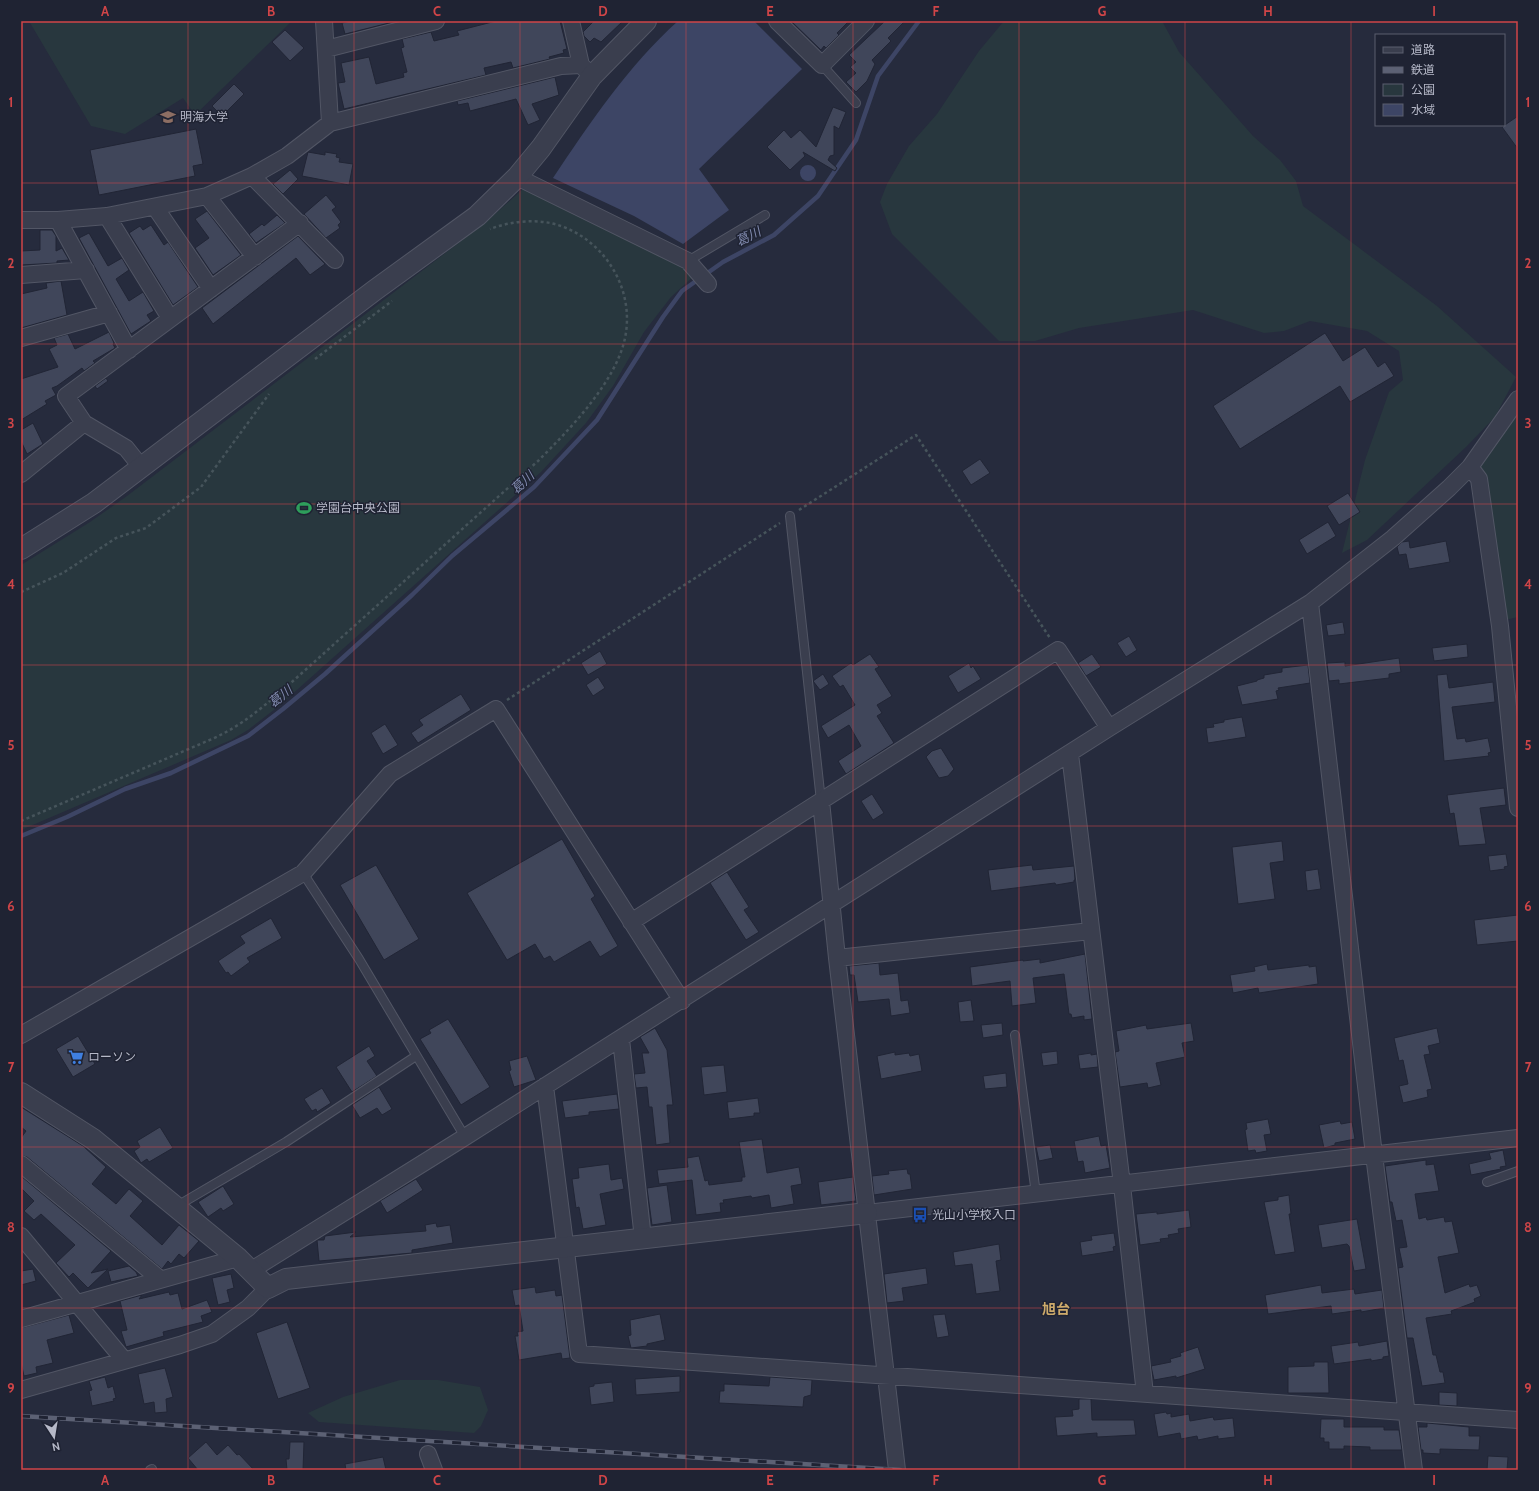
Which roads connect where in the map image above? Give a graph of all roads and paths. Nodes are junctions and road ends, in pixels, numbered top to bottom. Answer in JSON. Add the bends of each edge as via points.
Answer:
{"nodes":[{"id":1,"x":324,"y":21,"type":"edge"},
{"id":2,"x":436,"y":21,"type":"edge"},
{"id":3,"x":571,"y":21,"type":"edge"},
{"id":4,"x":646,"y":21,"type":"edge"},
{"id":5,"x":777,"y":21,"type":"edge"},
{"id":6,"x":866,"y":21,"type":"edge"},
{"id":7,"x":326,"y":49,"type":"junction"},
{"id":8,"x":822,"y":66,"type":"junction"},
{"id":9,"x":586,"y":70,"type":"junction"},
{"id":10,"x":856,"y":103,"type":"dead end"},
{"id":11,"x":330,"y":123,"type":"junction"},
{"id":12,"x":252,"y":176,"type":"junction"},
{"id":13,"x":517,"y":177,"type":"junction"},
{"id":14,"x":207,"y":196,"type":"junction"},
{"id":15,"x":155,"y":207,"type":"junction"},
{"id":16,"x":765,"y":215,"type":"dead end"},
{"id":17,"x":107,"y":216,"type":"junction"},
{"id":18,"x":21,"y":220,"type":"edge"},
{"id":19,"x":58,"y":220,"type":"junction"},
{"id":20,"x":300,"y":223,"type":"junction"},
{"id":21,"x":484,"y":232,"type":"dead end"},
{"id":22,"x":255,"y":257,"type":"junction"},
{"id":23,"x":335,"y":260,"type":"dead end"},
{"id":24,"x":688,"y":260,"type":"junction"},
{"id":25,"x":86,"y":270,"type":"junction"},
{"id":26,"x":21,"y":275,"type":"edge"},
{"id":27,"x":708,"y":284,"type":"dead end"},
{"id":28,"x":211,"y":289,"type":"junction"},
{"id":29,"x":398,"y":297,"type":"dead end"},
{"id":30,"x":109,"y":313,"type":"junction"},
{"id":31,"x":170,"y":318,"type":"junction"},
{"id":32,"x":21,"y":338,"type":"edge"},
{"id":33,"x":129,"y":350,"type":"junction"},
{"id":34,"x":311,"y":363,"type":"dead end"},
{"id":35,"x":273,"y":391,"type":"dead end"},
{"id":36,"x":1518,"y":399,"type":"edge"},
{"id":37,"x":84,"y":423,"type":"junction"},
{"id":38,"x":1470,"y":467,"type":"junction"},
{"id":39,"x":142,"y":468,"type":"junction"},
{"id":40,"x":21,"y":474,"type":"edge"},
{"id":41,"x":790,"y":516,"type":"junction"},
{"id":42,"x":21,"y":549,"type":"edge"},
{"id":43,"x":21,"y":592,"type":"edge"},
{"id":44,"x":1310,"y":603,"type":"junction"},
{"id":45,"x":1058,"y":650,"type":"junction"},
{"id":46,"x":496,"y":708,"type":"junction"},
{"id":47,"x":1109,"y":728,"type":"junction"},
{"id":48,"x":1070,"y":754,"type":"junction"},
{"id":49,"x":821,"y":801,"type":"junction"},
{"id":50,"x":1518,"y":808,"type":"edge"},
{"id":51,"x":21,"y":821,"type":"edge"},
{"id":52,"x":303,"y":873,"type":"junction"},
{"id":53,"x":833,"y":905,"type":"junction"},
{"id":54,"x":630,"y":922,"type":"junction"},
{"id":55,"x":1091,"y":931,"type":"junction"},
{"id":56,"x":837,"y":958,"type":"junction"},
{"id":57,"x":682,"y":1001,"type":"junction"},
{"id":58,"x":21,"y":1035,"type":"edge"},
{"id":59,"x":1016,"y":1035,"type":"dead end"},
{"id":60,"x":620,"y":1039,"type":"junction"},
{"id":61,"x":416,"y":1056,"type":"junction"},
{"id":62,"x":545,"y":1086,"type":"junction"},
{"id":63,"x":21,"y":1093,"type":"edge"},
{"id":64,"x":466,"y":1137,"type":"junction"},
{"id":65,"x":1518,"y":1138,"type":"edge"},
{"id":66,"x":1374,"y":1155,"type":"junction"},
{"id":67,"x":21,"y":1164,"type":"edge"},
{"id":68,"x":1518,"y":1171,"type":"edge"},
{"id":69,"x":1487,"y":1182,"type":"dead end"},
{"id":70,"x":1122,"y":1185,"type":"junction"},
{"id":71,"x":1036,"y":1194,"type":"junction"},
{"id":72,"x":176,"y":1207,"type":"junction"},
{"id":73,"x":867,"y":1213,"type":"junction"},
{"id":74,"x":21,"y":1236,"type":"edge"},
{"id":75,"x":643,"y":1239,"type":"junction"},
{"id":76,"x":566,"y":1248,"type":"junction"},
{"id":77,"x":28,"y":1256,"type":"edge"},
{"id":78,"x":244,"y":1264,"type":"junction"},
{"id":79,"x":160,"y":1280,"type":"junction"},
{"id":80,"x":268,"y":1288,"type":"junction"},
{"id":81,"x":78,"y":1303,"type":"junction"},
{"id":82,"x":21,"y":1319,"type":"edge"},
{"id":83,"x":124,"y":1360,"type":"junction"},
{"id":84,"x":886,"y":1376,"type":"junction"},
{"id":85,"x":21,"y":1390,"type":"edge"},
{"id":86,"x":1145,"y":1394,"type":"junction"},
{"id":87,"x":1407,"y":1412,"type":"junction"},
{"id":88,"x":1518,"y":1420,"type":"edge"},
{"id":89,"x":428,"y":1454,"type":"dead end"},
{"id":90,"x":434,"y":1470,"type":"edge"},
{"id":91,"x":897,"y":1470,"type":"edge"},
{"id":92,"x":1414,"y":1470,"type":"edge"}],
"edges":[{"from":1,"to":7,"type":"street"},
{"from":2,"to":7,"type":"street"},
{"from":3,"to":9,"type":"street"},
{"from":4,"to":9,"type":"street"},
{"from":5,"to":8,"type":"street"},
{"from":6,"to":8,"type":"street"},
{"from":7,"to":11,"type":"street"},
{"from":8,"to":10,"type":"lane"},
{"from":9,"to":11,"type":"street","via":[[561,66]]},
{"from":9,"to":13,"type":"street","via":[[541,148]]},
{"from":11,"to":12,"type":"street","via":[[288,156]]},
{"from":12,"to":14,"type":"street"},
{"from":12,"to":20,"type":"street"},
{"from":13,"to":24,"type":"street"},
{"from":13,"to":39,"type":"street","via":[[477,216],[375,290]]},
{"from":14,"to":15,"type":"street"},
{"from":14,"to":22,"type":"street"},
{"from":15,"to":17,"type":"street"},
{"from":15,"to":28,"type":"street"},
{"from":16,"to":24,"type":"lane"},
{"from":17,"to":19,"type":"street"},
{"from":17,"to":31,"type":"street"},
{"from":18,"to":19,"type":"street"},
{"from":19,"to":25,"type":"street"},
{"from":20,"to":22,"type":"street"},
{"from":20,"to":23,"type":"street"},
{"from":21,"to":51,"type":"path","via":[[519,222],[560,225],[583,237],[604,255],[617,275],[624,295],[627,324],[625,338],[616,363],[593,400],[565,435],[538,461],[248,720],[212,739]]},
{"from":22,"to":28,"type":"street"},
{"from":24,"to":27,"type":"street"},
{"from":25,"to":26,"type":"street"},
{"from":25,"to":30,"type":"street"},
{"from":28,"to":31,"type":"street"},
{"from":29,"to":34,"type":"path"},
{"from":30,"to":32,"type":"street"},
{"from":30,"to":33,"type":"street"},
{"from":31,"to":33,"type":"street"},
{"from":33,"to":37,"type":"street","via":[[66,396]]},
{"from":35,"to":43,"type":"path","via":[[201,487],[146,528],[116,538],[63,573]]},
{"from":36,"to":38,"type":"street"},
{"from":37,"to":39,"type":"street","via":[[126,448]]},
{"from":37,"to":40,"type":"street"},
{"from":38,"to":44,"type":"street","via":[[1393,538]]},
{"from":38,"to":50,"type":"street","via":[[1479,479],[1500,626]]},
{"from":39,"to":42,"type":"street","via":[[94,503]]},
{"from":41,"to":45,"type":"path","via":[[916,435]]},
{"from":41,"to":46,"type":"path"},
{"from":41,"to":49,"type":"lane"},
{"from":44,"to":47,"type":"street"},
{"from":44,"to":66,"type":"street"},
{"from":45,"to":47,"type":"street"},
{"from":45,"to":49,"type":"street"},
{"from":46,"to":52,"type":"street","via":[[390,774]]},
{"from":46,"to":54,"type":"street"},
{"from":47,"to":48,"type":"street"},
{"from":48,"to":53,"type":"street"},
{"from":48,"to":55,"type":"street"},
{"from":49,"to":53,"type":"street"},
{"from":49,"to":54,"type":"street"},
{"from":52,"to":58,"type":"street"},
{"from":52,"to":61,"type":"lane","via":[[359,959]]},
{"from":53,"to":56,"type":"street"},
{"from":53,"to":57,"type":"street"},
{"from":54,"to":57,"type":"street"},
{"from":55,"to":56,"type":"street"},
{"from":55,"to":70,"type":"street"},
{"from":56,"to":73,"type":"street"},
{"from":57,"to":60,"type":"street"},
{"from":59,"to":71,"type":"lane"},
{"from":60,"to":62,"type":"street"},
{"from":60,"to":75,"type":"street"},
{"from":61,"to":64,"type":"lane"},
{"from":61,"to":72,"type":"lane","via":[[286,1142]]},
{"from":62,"to":64,"type":"street"},
{"from":62,"to":76,"type":"street"},
{"from":63,"to":72,"type":"street","via":[[93,1139]]},
{"from":64,"to":78,"type":"street"},
{"from":65,"to":66,"type":"street"},
{"from":66,"to":70,"type":"street"},
{"from":66,"to":87,"type":"street"},
{"from":67,"to":79,"type":"street"},
{"from":68,"to":69,"type":"lane"},
{"from":70,"to":71,"type":"street"},
{"from":70,"to":86,"type":"street"},
{"from":71,"to":73,"type":"street"},
{"from":72,"to":78,"type":"street"},
{"from":73,"to":75,"type":"street"},
{"from":73,"to":84,"type":"street"},
{"from":74,"to":77,"type":"street"},
{"from":75,"to":76,"type":"street"},
{"from":76,"to":80,"type":"street","via":[[286,1279]]},
{"from":76,"to":84,"type":"street","via":[[579,1354]]},
{"from":77,"to":81,"type":"street"},
{"from":78,"to":79,"type":"street"},
{"from":78,"to":80,"type":"street"},
{"from":79,"to":81,"type":"street"},
{"from":80,"to":83,"type":"street","via":[[248,1308],[212,1334]]},
{"from":81,"to":82,"type":"street"},
{"from":81,"to":83,"type":"street"},
{"from":83,"to":85,"type":"street"},
{"from":84,"to":86,"type":"street"},
{"from":84,"to":91,"type":"street"},
{"from":86,"to":87,"type":"street"},
{"from":87,"to":88,"type":"street"},
{"from":87,"to":92,"type":"street"},
{"from":89,"to":90,"type":"street"}]}
